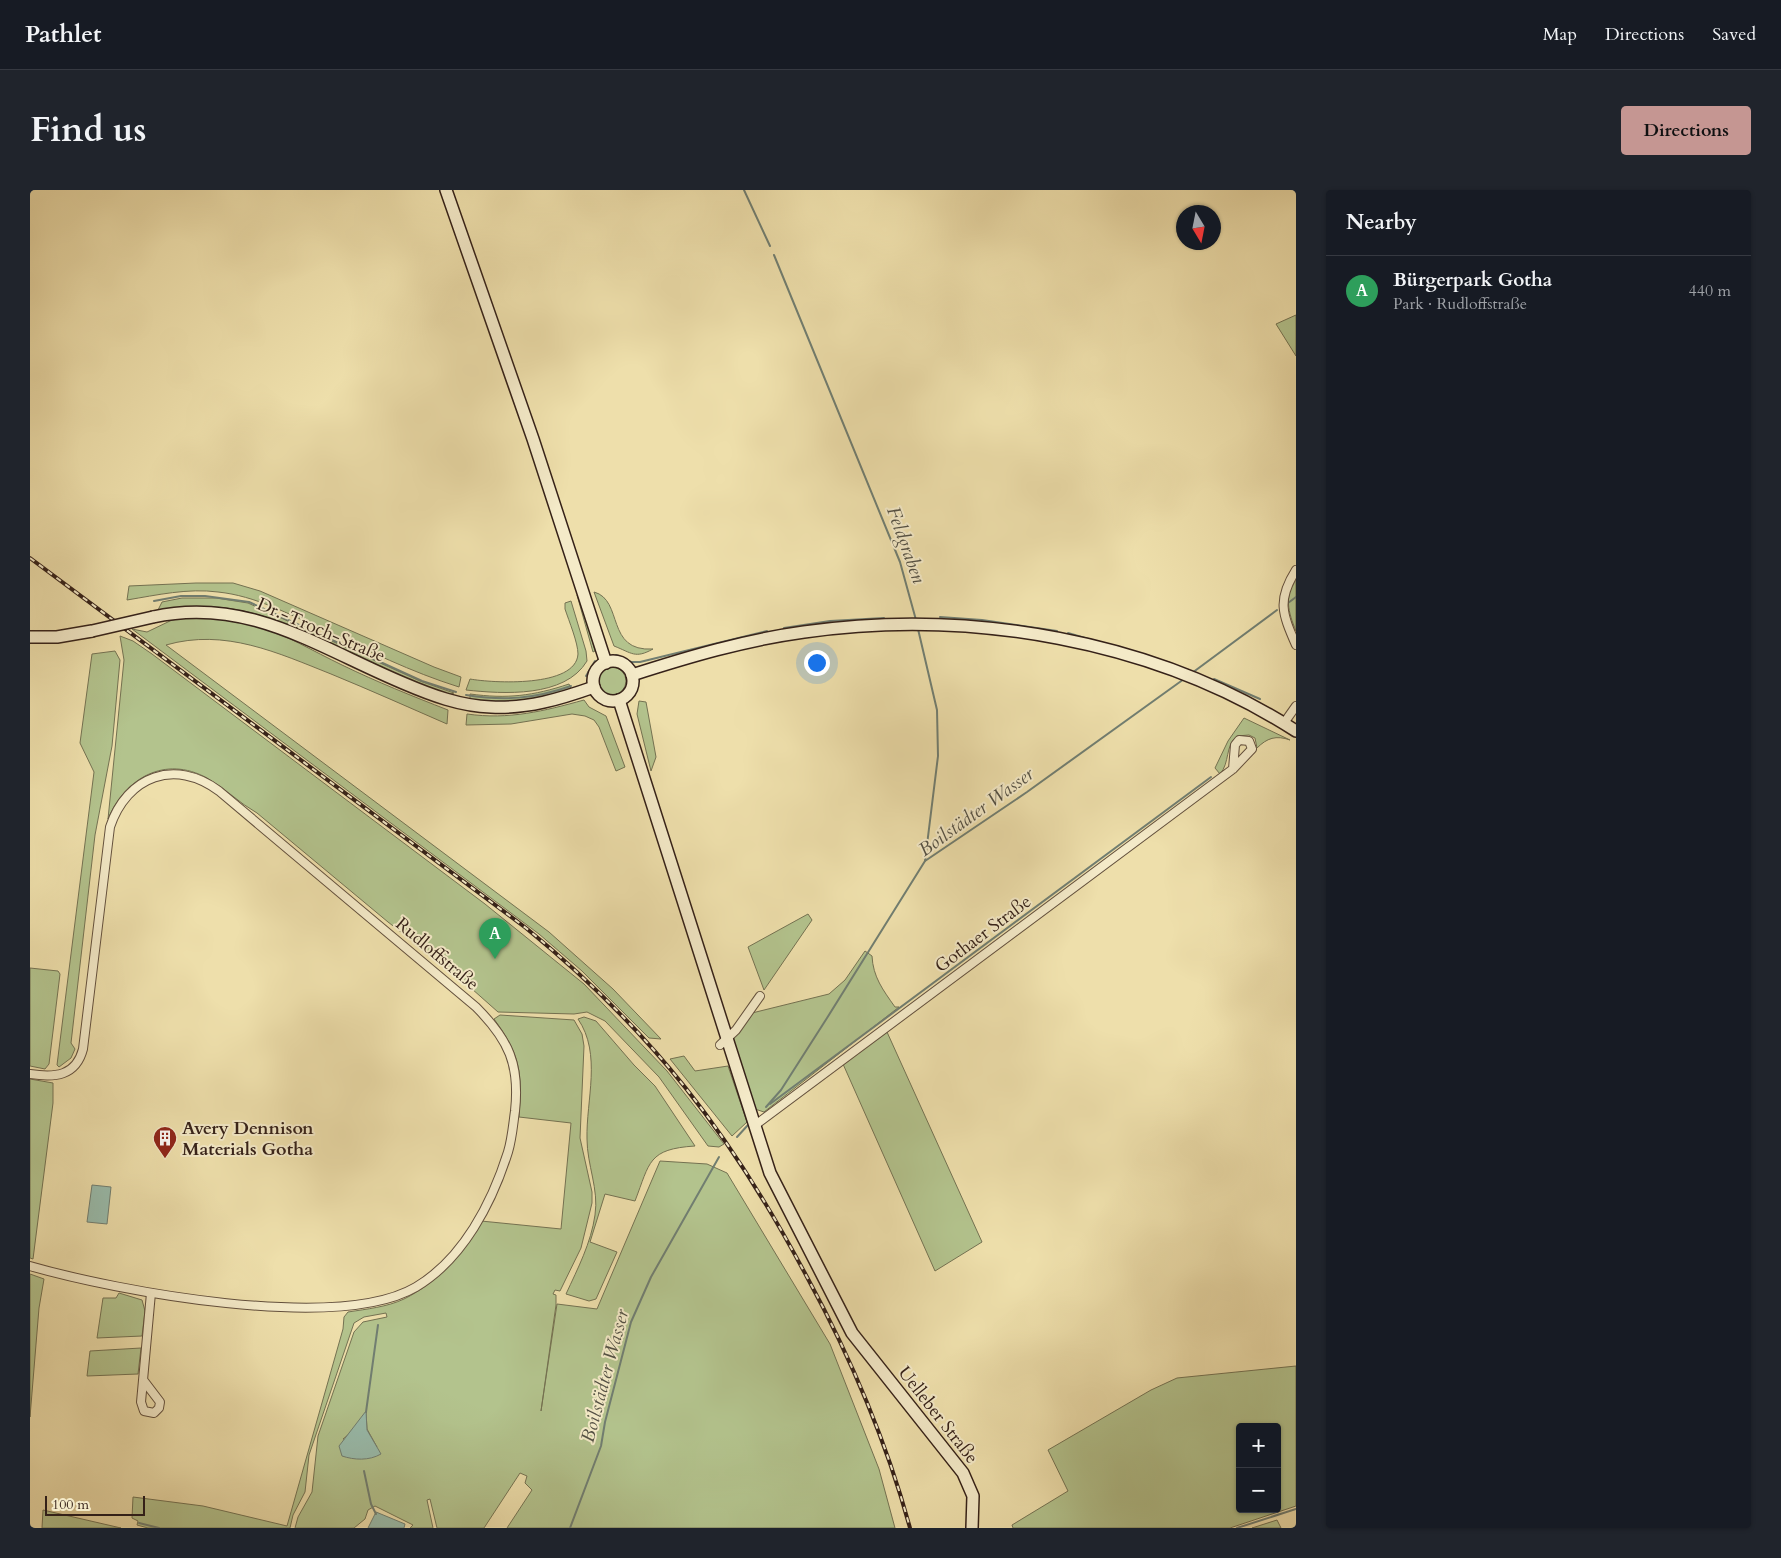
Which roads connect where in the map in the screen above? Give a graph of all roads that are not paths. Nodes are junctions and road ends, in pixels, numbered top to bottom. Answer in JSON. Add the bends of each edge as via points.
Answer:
{"nodes":[{"id":1,"x":446,"y":190,"type":"edge"},
{"id":2,"x":1296,"y":570,"type":"edge"},
{"id":3,"x":30,"y":636,"type":"edge"},
{"id":4,"x":1296,"y":644,"type":"edge"},
{"id":5,"x":606,"y":663,"type":"junction"},
{"id":6,"x":632,"y":675,"type":"junction"},
{"id":7,"x":594,"y":687,"type":"junction"},
{"id":8,"x":619,"y":700,"type":"junction"},
{"id":9,"x":1296,"y":706,"type":"edge"},
{"id":10,"x":1284,"y":723,"type":"junction"},
{"id":11,"x":1296,"y":731,"type":"edge"},
{"id":12,"x":1233,"y":769,"type":"dead end"},
{"id":13,"x":760,"y":996,"type":"dead end"},
{"id":14,"x":723,"y":1042,"type":"junction"},
{"id":15,"x":30,"y":1074,"type":"edge"},
{"id":16,"x":754,"y":1126,"type":"junction"},
{"id":17,"x":30,"y":1266,"type":"edge"},
{"id":18,"x":151,"y":1293,"type":"junction"},
{"id":19,"x":144,"y":1381,"type":"dead end"},
{"id":20,"x":972,"y":1528,"type":"edge"}],
"edges":[{"from":1,"to":5,"type":"street","via":[[533,438]]},
{"from":2,"to":4,"type":"street","via":[[1285,589],[1282,606]]},
{"from":3,"to":7,"type":"street","name":"Dr.-Troch-Straße","bridge":true,"via":[[57,636],[153,617],[207,611],[252,618],[419,690],[474,706],[524,706],[560,699]]},
{"from":5,"to":6,"type":"street","via":[[622,664]]},
{"from":5,"to":7,"type":"street","via":[[595,672]]},
{"from":6,"to":8,"type":"street","via":[[630,690]]},
{"from":6,"to":10,"type":"street","via":[[768,638],[851,626],[928,624],[990,628],[1048,637],[1129,657],[1193,679]]},
{"from":7,"to":8,"type":"street","via":[[604,699]]},
{"from":8,"to":14,"type":"street","name":"Uelleber Straße"},
{"from":9,"to":10,"type":"street"},
{"from":10,"to":11,"type":"street"},
{"from":12,"to":16,"type":"street","name":"Gothaer Straße"},
{"from":13,"to":14,"type":"street","via":[[736,1030]]},
{"from":14,"to":16,"type":"street","name":"Uelleber Straße"},
{"from":15,"to":18,"type":"street","name":"Rudloffstraße","via":[[56,1076],[73,1069],[84,1049],[108,843],[115,813],[132,790],[157,776],[175,774],[192,776],[219,791],[476,1007],[498,1030],[510,1051],[516,1075],[516,1102],[510,1146],[499,1177],[487,1205],[466,1237],[434,1273],[416,1286],[381,1301],[334,1306],[264,1305]]},
{"from":16,"to":20,"type":"street","name":"Uelleber Straße","via":[[770,1174],[852,1333],[963,1472],[973,1496]]},
{"from":17,"to":18,"type":"street","name":"Rudloffstraße"},
{"from":18,"to":19,"type":"street"}]}
